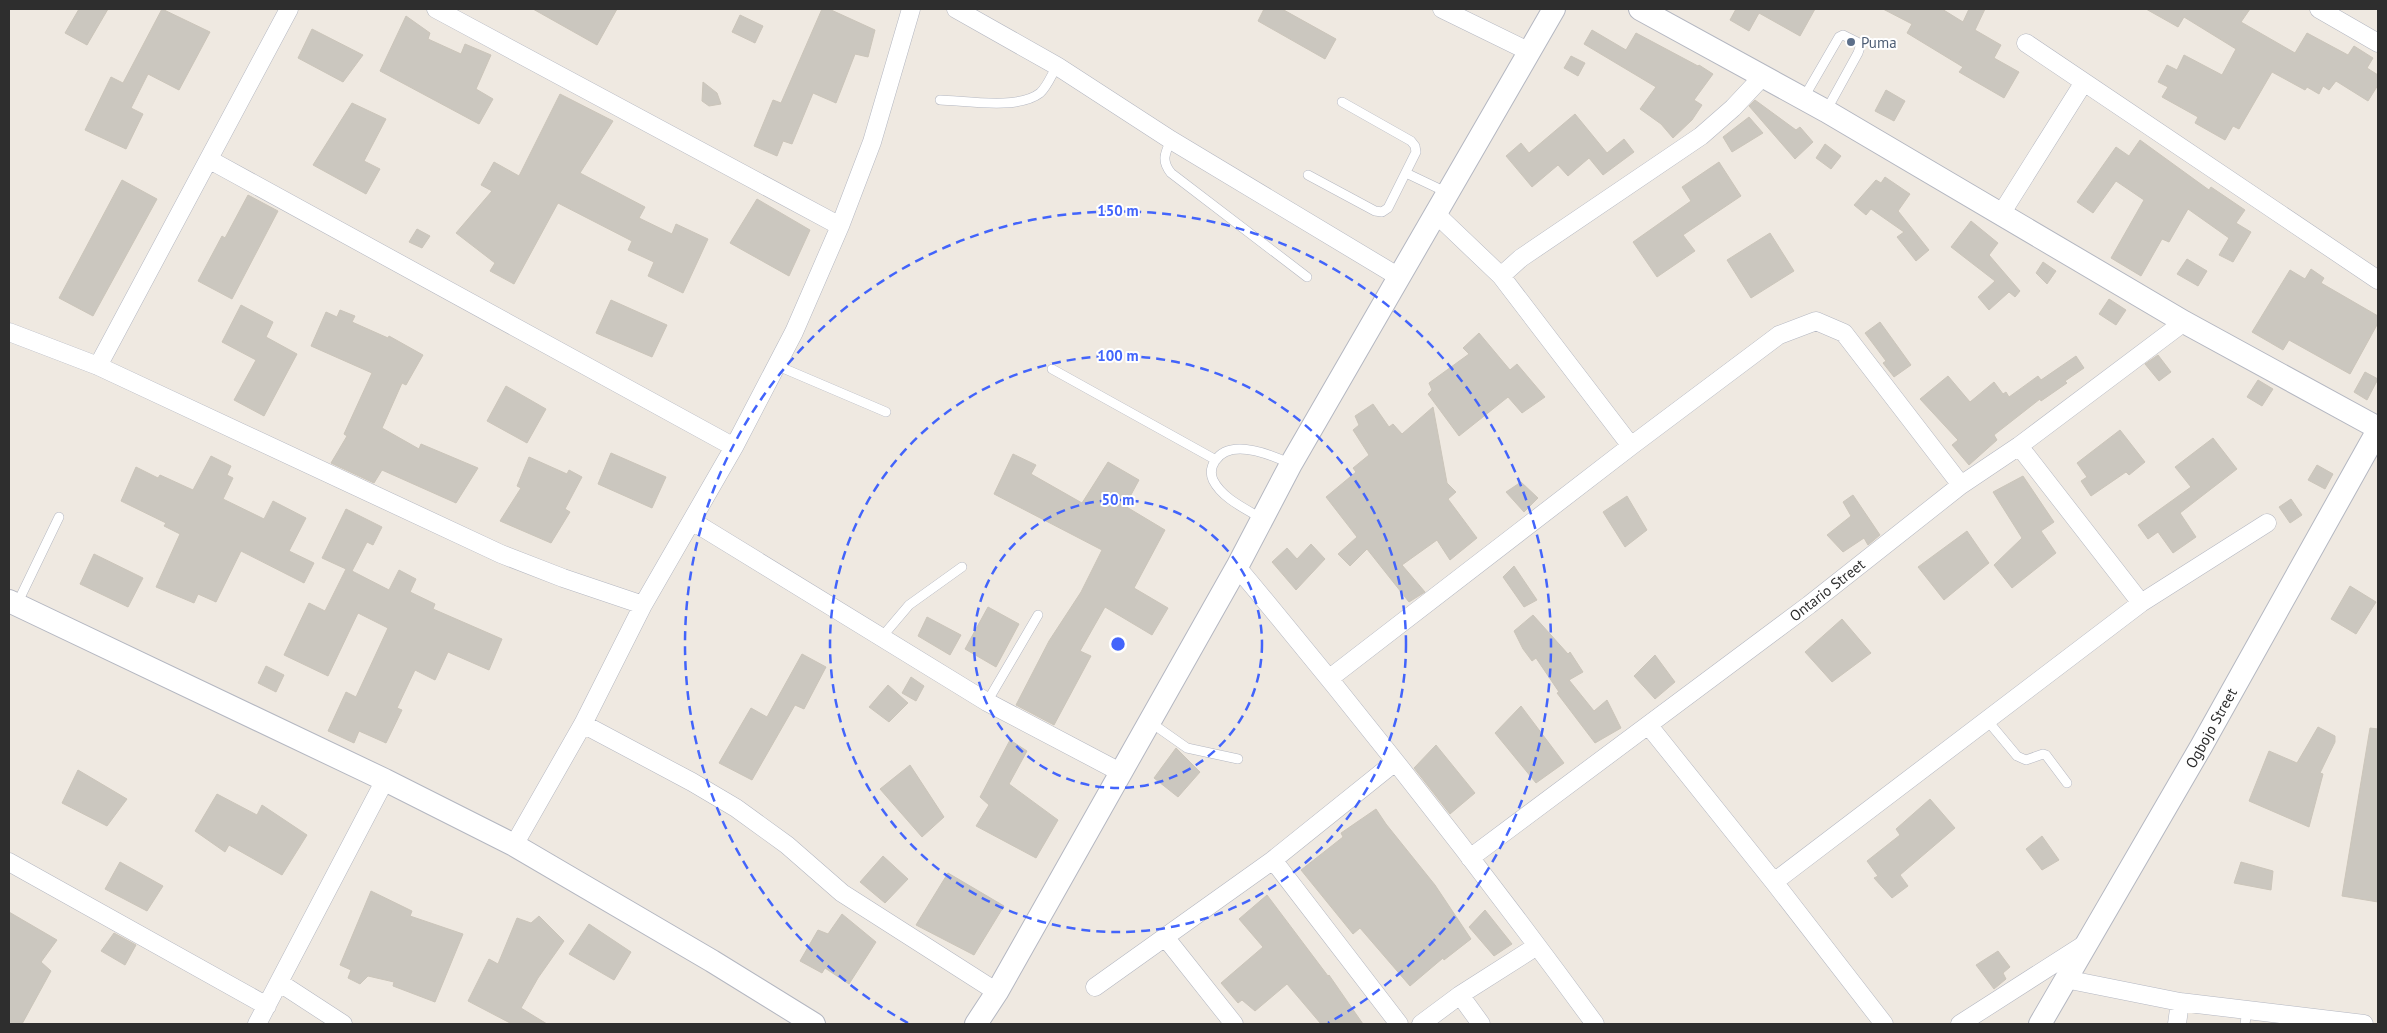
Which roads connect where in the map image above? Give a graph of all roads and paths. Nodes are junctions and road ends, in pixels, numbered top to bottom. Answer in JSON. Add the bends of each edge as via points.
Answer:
{"nodes":[{"id":1,"x":289,"y":9,"type":"edge"},
{"id":2,"x":436,"y":9,"type":"edge"},
{"id":3,"x":911,"y":9,"type":"edge"},
{"id":4,"x":956,"y":9,"type":"edge"},
{"id":5,"x":1442,"y":9,"type":"edge"},
{"id":6,"x":1554,"y":9,"type":"edge"},
{"id":7,"x":1640,"y":9,"type":"edge"},
{"id":8,"x":2319,"y":9,"type":"edge"},
{"id":9,"x":2026,"y":43,"type":"dead end"},
{"id":10,"x":2378,"y":43,"type":"edge"},
{"id":11,"x":1530,"y":52,"type":"junction"},
{"id":12,"x":1057,"y":66,"type":"junction"},
{"id":13,"x":1763,"y":76,"type":"junction"},
{"id":14,"x":2084,"y":82,"type":"junction"},
{"id":15,"x":1803,"y":99,"type":"junction"},
{"id":16,"x":940,"y":100,"type":"dead end"},
{"id":17,"x":1342,"y":102,"type":"dead end"},
{"id":18,"x":1826,"y":111,"type":"junction"},
{"id":19,"x":1171,"y":140,"type":"junction"},
{"id":20,"x":210,"y":160,"type":"junction"},
{"id":21,"x":1406,"y":173,"type":"junction"},
{"id":22,"x":1308,"y":175,"type":"dead end"},
{"id":23,"x":1448,"y":193,"type":"junction"},
{"id":24,"x":1436,"y":214,"type":"junction"},
{"id":25,"x":2002,"y":214,"type":"junction"},
{"id":26,"x":840,"y":226,"type":"junction"},
{"id":27,"x":1502,"y":276,"type":"junction"},
{"id":28,"x":1307,"y":277,"type":"dead end"},
{"id":29,"x":1399,"y":277,"type":"junction"},
{"id":30,"x":2378,"y":280,"type":"edge"},
{"id":31,"x":2184,"y":322,"type":"junction"},
{"id":32,"x":9,"y":332,"type":"edge"},
{"id":33,"x":98,"y":366,"type":"junction"},
{"id":34,"x":778,"y":366,"type":"junction"},
{"id":35,"x":1052,"y":369,"type":"dead end"},
{"id":36,"x":886,"y":412,"type":"dead end"},
{"id":37,"x":2378,"y":429,"type":"edge"},
{"id":38,"x":1631,"y":446,"type":"junction"},
{"id":39,"x":2019,"y":446,"type":"junction"},
{"id":40,"x":734,"y":447,"type":"junction"},
{"id":41,"x":1216,"y":460,"type":"junction"},
{"id":42,"x":1291,"y":464,"type":"junction"},
{"id":43,"x":1961,"y":485,"type":"junction"},
{"id":44,"x":59,"y":517,"type":"dead end"},
{"id":45,"x":1262,"y":518,"type":"junction"},
{"id":46,"x":692,"y":521,"type":"junction"},
{"id":47,"x":2267,"y":523,"type":"dead end"},
{"id":48,"x":962,"y":567,"type":"dead end"},
{"id":49,"x":1237,"y":567,"type":"junction"},
{"id":50,"x":13,"y":602,"type":"edge"},
{"id":51,"x":2141,"y":603,"type":"junction"},
{"id":52,"x":643,"y":605,"type":"junction"},
{"id":53,"x":1038,"y":615,"type":"dead end"},
{"id":54,"x":881,"y":638,"type":"junction"},
{"id":55,"x":1330,"y":678,"type":"junction"},
{"id":56,"x":987,"y":702,"type":"junction"},
{"id":57,"x":1987,"y":720,"type":"junction"},
{"id":58,"x":1149,"y":721,"type":"junction"},
{"id":59,"x":583,"y":724,"type":"junction"},
{"id":60,"x":1649,"y":726,"type":"junction"},
{"id":61,"x":1238,"y":758,"type":"dead end"},
{"id":62,"x":1395,"y":762,"type":"junction"},
{"id":63,"x":1120,"y":772,"type":"junction"},
{"id":64,"x":385,"y":780,"type":"junction"},
{"id":65,"x":2067,"y":783,"type":"dead end"},
{"id":66,"x":514,"y":845,"type":"junction"},
{"id":67,"x":1470,"y":858,"type":"junction"},
{"id":68,"x":1273,"y":860,"type":"junction"},
{"id":69,"x":9,"y":862,"type":"edge"},
{"id":70,"x":1774,"y":882,"type":"junction"},
{"id":71,"x":1165,"y":937,"type":"junction"},
{"id":72,"x":2090,"y":941,"type":"junction"},
{"id":73,"x":1538,"y":946,"type":"junction"},
{"id":74,"x":2065,"y":979,"type":"junction"},
{"id":75,"x":280,"y":984,"type":"junction"},
{"id":76,"x":1095,"y":988,"type":"dead end"},
{"id":77,"x":997,"y":992,"type":"junction"},
{"id":78,"x":1460,"y":995,"type":"junction"},
{"id":79,"x":2180,"y":1002,"type":"junction"},
{"id":80,"x":267,"y":1006,"type":"junction"},
{"id":81,"x":2246,"y":1017,"type":"edge"},
{"id":82,"x":258,"y":1024,"type":"edge"},
{"id":83,"x":342,"y":1024,"type":"edge"},
{"id":84,"x":814,"y":1024,"type":"edge"},
{"id":85,"x":976,"y":1024,"type":"edge"},
{"id":86,"x":1234,"y":1024,"type":"edge"},
{"id":87,"x":1399,"y":1024,"type":"edge"},
{"id":88,"x":1421,"y":1024,"type":"edge"},
{"id":89,"x":1480,"y":1024,"type":"edge"},
{"id":90,"x":1595,"y":1024,"type":"edge"},
{"id":91,"x":1884,"y":1024,"type":"edge"},
{"id":92,"x":1960,"y":1024,"type":"edge"},
{"id":93,"x":2040,"y":1024,"type":"edge"},
{"id":94,"x":2177,"y":1024,"type":"edge"},
{"id":95,"x":2364,"y":1024,"type":"edge"}],
"edges":[{"from":1,"to":20,"type":"street"},
{"from":2,"to":26,"type":"street"},
{"from":3,"to":26,"type":"street","via":[[872,142]]},
{"from":4,"to":12,"type":"street"},
{"from":5,"to":11,"type":"street"},
{"from":6,"to":11,"type":"street"},
{"from":7,"to":13,"type":"street"},
{"from":8,"to":10,"type":"street"},
{"from":9,"to":14,"type":"street"},
{"from":11,"to":23,"type":"street"},
{"from":12,"to":16,"type":"lane","via":[[1041,92],[1024,101]]},
{"from":12,"to":19,"type":"street"},
{"from":13,"to":15,"type":"street"},
{"from":13,"to":27,"type":"street","via":[[1701,136],[1521,258]]},
{"from":14,"to":25,"type":"street"},
{"from":14,"to":30,"type":"street"},
{"from":15,"to":18,"type":"street"},
{"from":15,"to":18,"type":"lane","via":[[1838,37],[1843,35],[1859,43],[1858,53]]},
{"from":17,"to":21,"type":"lane","via":[[1415,146],[1416,152]]},
{"from":18,"to":25,"type":"street"},
{"from":19,"to":28,"type":"lane","via":[[1164,156],[1165,165],[1171,173]]},
{"from":19,"to":29,"type":"street"},
{"from":20,"to":33,"type":"street"},
{"from":20,"to":40,"type":"street"},
{"from":21,"to":22,"type":"lane","via":[[1388,208],[1382,212]]},
{"from":21,"to":23,"type":"lane"},
{"from":23,"to":24,"type":"street"},
{"from":24,"to":27,"type":"street"},
{"from":24,"to":29,"type":"street"},
{"from":25,"to":31,"type":"street"},
{"from":26,"to":34,"type":"street"},
{"from":27,"to":38,"type":"street"},
{"from":29,"to":42,"type":"street"},
{"from":31,"to":37,"type":"street"},
{"from":31,"to":39,"type":"street","name":"Ontario Street"},
{"from":32,"to":33,"type":"street"},
{"from":33,"to":52,"type":"street","via":[[501,554]]},
{"from":34,"to":36,"type":"lane"},
{"from":34,"to":40,"type":"street"},
{"from":35,"to":41,"type":"lane"},
{"from":37,"to":72,"type":"street","name":"Ogbojo Street"},
{"from":38,"to":43,"type":"street","via":[[1779,335],[1816,322],[1844,334]]},
{"from":38,"to":55,"type":"street"},
{"from":39,"to":43,"type":"street","name":"Ontario Street"},
{"from":39,"to":51,"type":"street"},
{"from":40,"to":46,"type":"street"},
{"from":41,"to":42,"type":"lane","via":[[1222,454],[1250,449]]},
{"from":41,"to":45,"type":"lane","via":[[1211,471],[1219,489],[1238,505]]},
{"from":42,"to":45,"type":"street"},
{"from":43,"to":60,"type":"street","name":"Ontario Street"},
{"from":44,"to":50,"type":"lane"},
{"from":45,"to":49,"type":"street"},
{"from":46,"to":52,"type":"street"},
{"from":46,"to":54,"type":"street"},
{"from":47,"to":51,"type":"street"},
{"from":48,"to":54,"type":"lane","via":[[909,605]]},
{"from":49,"to":55,"type":"street"},
{"from":49,"to":58,"type":"street"},
{"from":50,"to":64,"type":"street"},
{"from":51,"to":57,"type":"street"},
{"from":52,"to":59,"type":"street"},
{"from":53,"to":56,"type":"lane"},
{"from":54,"to":56,"type":"street"},
{"from":55,"to":62,"type":"street"},
{"from":56,"to":63,"type":"street"},
{"from":57,"to":65,"type":"lane","via":[[2017,756],[2026,760],[2046,755]]},
{"from":57,"to":70,"type":"street"},
{"from":58,"to":61,"type":"lane","via":[[1187,748]]},
{"from":58,"to":63,"type":"street"},
{"from":59,"to":66,"type":"street"},
{"from":59,"to":77,"type":"street","via":[[736,808],[787,845],[842,893]]},
{"from":60,"to":67,"type":"street","name":"Ontario Street"},
{"from":60,"to":70,"type":"street"},
{"from":62,"to":67,"type":"street"},
{"from":62,"to":68,"type":"street"},
{"from":63,"to":77,"type":"street"},
{"from":64,"to":66,"type":"street"},
{"from":64,"to":75,"type":"street"},
{"from":66,"to":84,"type":"street"},
{"from":67,"to":73,"type":"street"},
{"from":68,"to":71,"type":"street"},
{"from":68,"to":87,"type":"street"},
{"from":69,"to":80,"type":"street"},
{"from":70,"to":91,"type":"street"},
{"from":71,"to":76,"type":"street"},
{"from":71,"to":86,"type":"street"},
{"from":72,"to":74,"type":"street","name":"Ogbojo Street"},
{"from":72,"to":92,"type":"street"},
{"from":73,"to":78,"type":"street"},
{"from":73,"to":90,"type":"street"},
{"from":74,"to":79,"type":"street"},
{"from":74,"to":93,"type":"street","name":"Ogbojo Street"},
{"from":75,"to":80,"type":"street"},
{"from":75,"to":83,"type":"street"},
{"from":77,"to":85,"type":"street"},
{"from":78,"to":88,"type":"street"},
{"from":78,"to":89,"type":"street"},
{"from":79,"to":81,"type":"street"},
{"from":79,"to":94,"type":"street"},
{"from":80,"to":82,"type":"street"},
{"from":81,"to":95,"type":"street"}]}
